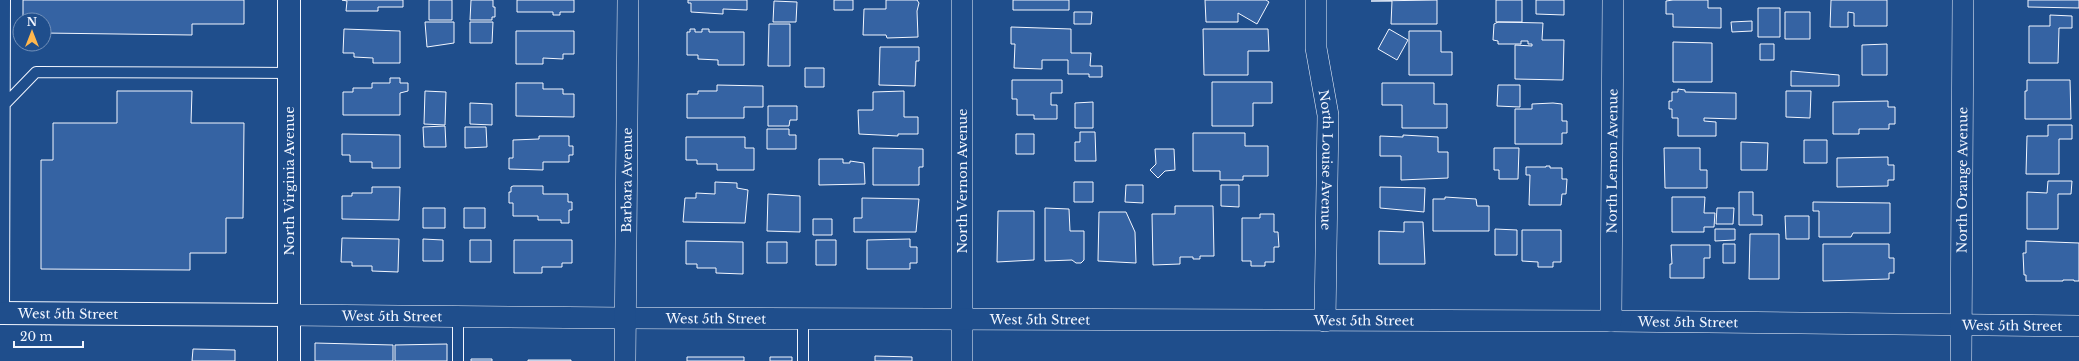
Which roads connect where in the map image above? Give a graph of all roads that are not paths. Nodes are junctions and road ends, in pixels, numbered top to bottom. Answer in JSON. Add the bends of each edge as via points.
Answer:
{"nodes":[{"id":1,"x":5,"y":0,"type":"edge"},
{"id":2,"x":289,"y":0,"type":"edge"},
{"id":3,"x":628,"y":0,"type":"edge"},
{"id":4,"x":962,"y":0,"type":"edge"},
{"id":5,"x":1316,"y":0,"type":"edge"},
{"id":6,"x":1613,"y":0,"type":"edge"},
{"id":7,"x":1964,"y":0,"type":"edge"},
{"id":8,"x":289,"y":73,"type":"junction"},
{"id":9,"x":5,"y":104,"type":"junction"},
{"id":10,"x":2,"y":313,"type":"edge"},
{"id":11,"x":289,"y":315,"type":"junction"},
{"id":12,"x":458,"y":316,"type":"junction"},
{"id":13,"x":625,"y":318,"type":"junction"},
{"id":14,"x":803,"y":319,"type":"junction"},
{"id":15,"x":962,"y":319,"type":"junction"},
{"id":16,"x":1325,"y":321,"type":"junction"},
{"id":17,"x":1611,"y":321,"type":"junction"},
{"id":18,"x":1962,"y":326,"type":"junction"},
{"id":19,"x":2079,"y":326,"type":"edge"},
{"id":20,"x":288,"y":361,"type":"edge"},
{"id":21,"x":458,"y":361,"type":"edge"},
{"id":22,"x":625,"y":361,"type":"edge"},
{"id":23,"x":803,"y":361,"type":"edge"},
{"id":24,"x":962,"y":361,"type":"edge"},
{"id":25,"x":1961,"y":361,"type":"edge"}],
"edges":[{"from":1,"to":9,"type":"lane"},
{"from":2,"to":8,"type":"street","name":"North Virginia Avenue"},
{"from":3,"to":13,"type":"street","name":"Barbara Avenue"},
{"from":4,"to":15,"type":"street","name":"North Vernon Avenue"},
{"from":5,"to":16,"type":"street","name":"North Louise Avenue","via":[[1316,48],[1328,115]]},
{"from":6,"to":17,"type":"street","name":"North Lemon Avenue"},
{"from":7,"to":18,"type":"street","name":"North Orange Avenue"},
{"from":8,"to":9,"type":"lane","via":[[36,72]]},
{"from":8,"to":11,"type":"street","name":"North Virginia Avenue"},
{"from":9,"to":10,"type":"lane"},
{"from":10,"to":11,"type":"street","name":"West 5th Street"},
{"from":11,"to":12,"type":"street","name":"West 5th Street"},
{"from":11,"to":20,"type":"street","name":"North Virginia Avenue"},
{"from":12,"to":13,"type":"street","name":"West 5th Street"},
{"from":12,"to":21,"type":"lane"},
{"from":13,"to":14,"type":"street","name":"West 5th Street"},
{"from":13,"to":22,"type":"street","name":"Barbara Avenue"},
{"from":14,"to":15,"type":"street","name":"West 5th Street"},
{"from":14,"to":23,"type":"lane"},
{"from":15,"to":16,"type":"street","name":"West 5th Street"},
{"from":15,"to":24,"type":"street","name":"North Vernon Avenue"},
{"from":16,"to":17,"type":"street","name":"West 5th Street"},
{"from":17,"to":18,"type":"street","name":"West 5th Street"},
{"from":18,"to":19,"type":"street","name":"West 5th Street"},
{"from":18,"to":25,"type":"street","name":"North Orange Avenue"}]}
